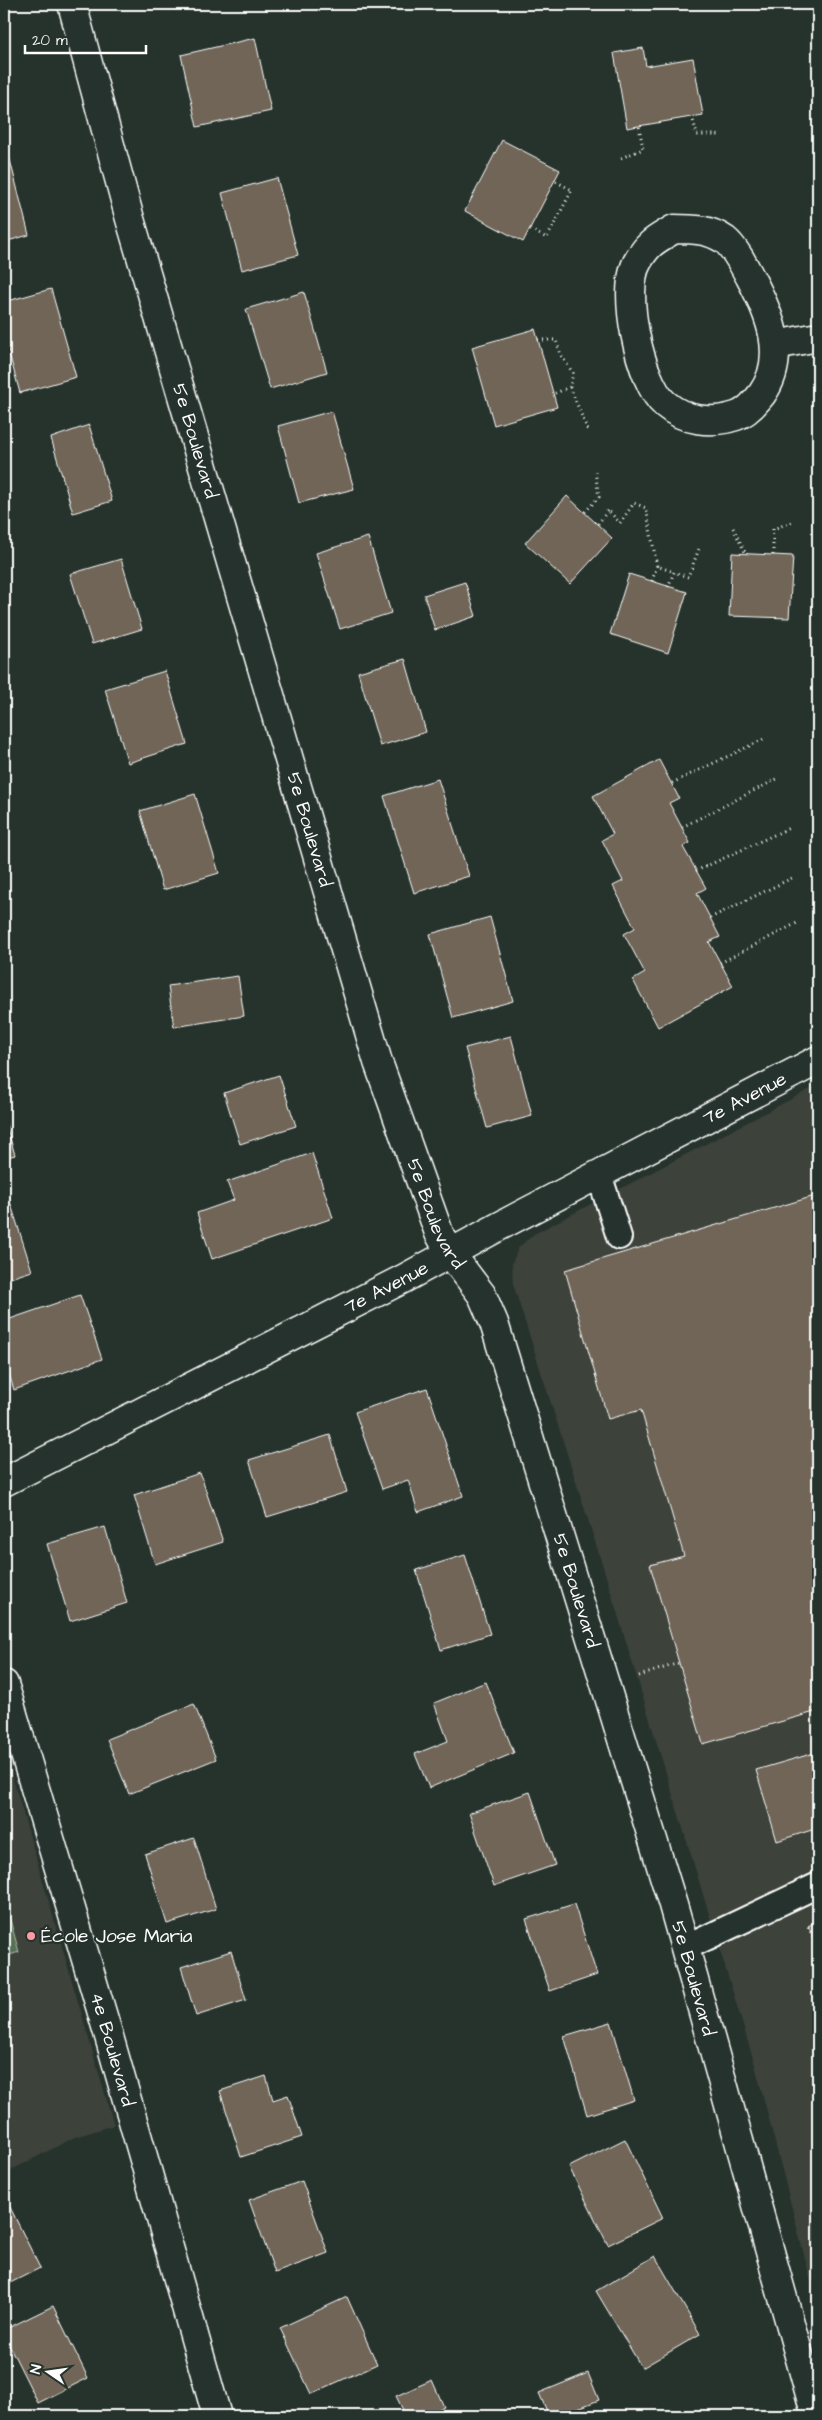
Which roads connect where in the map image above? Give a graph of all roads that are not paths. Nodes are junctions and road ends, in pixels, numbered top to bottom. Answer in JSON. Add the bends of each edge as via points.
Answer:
{"nodes":[{"id":1,"x":72,"y":4,"type":"edge"},
{"id":2,"x":818,"y":337,"type":"edge"},
{"id":3,"x":776,"y":345,"type":"junction"},
{"id":4,"x":818,"y":1060,"type":"edge"},
{"id":5,"x":599,"y":1174,"type":"junction"},
{"id":6,"x":619,"y":1237,"type":"dead end"},
{"id":7,"x":451,"y":1254,"type":"junction"},
{"id":8,"x":4,"y":1482,"type":"edge"},
{"id":9,"x":4,"y":1684,"type":"edge"},
{"id":10,"x":818,"y":1885,"type":"edge"},
{"id":11,"x":685,"y":1948,"type":"junction"},
{"id":12,"x":217,"y":2416,"type":"edge"},
{"id":13,"x":816,"y":2416,"type":"edge"}],
"edges":[{"from":1,"to":7,"type":"street","name":"5e Boulevard","via":[[127,210],[378,1062],[429,1209]]},
{"from":2,"to":3,"type":"street"},
{"from":3,"to":3,"type":"street","via":[[770,383],[756,402],[738,415],[716,421],[688,418],[664,404],[649,382],[631,318],[630,287],[636,262],[651,242],[674,230],[703,229],[726,240],[744,265],[763,302]]},
{"from":4,"to":5,"type":"street","name":"7e Avenue"},
{"from":5,"to":6,"type":"lane"},
{"from":5,"to":7,"type":"street","name":"7e Avenue"},
{"from":7,"to":8,"type":"street","name":"7e Avenue"},
{"from":7,"to":11,"type":"street","name":"5e Boulevard","via":[[482,1295],[494,1323]]},
{"from":9,"to":12,"type":"street","name":"4e Boulevard"},
{"from":10,"to":11,"type":"lane"},
{"from":11,"to":13,"type":"street","name":"5e Boulevard"}]}
